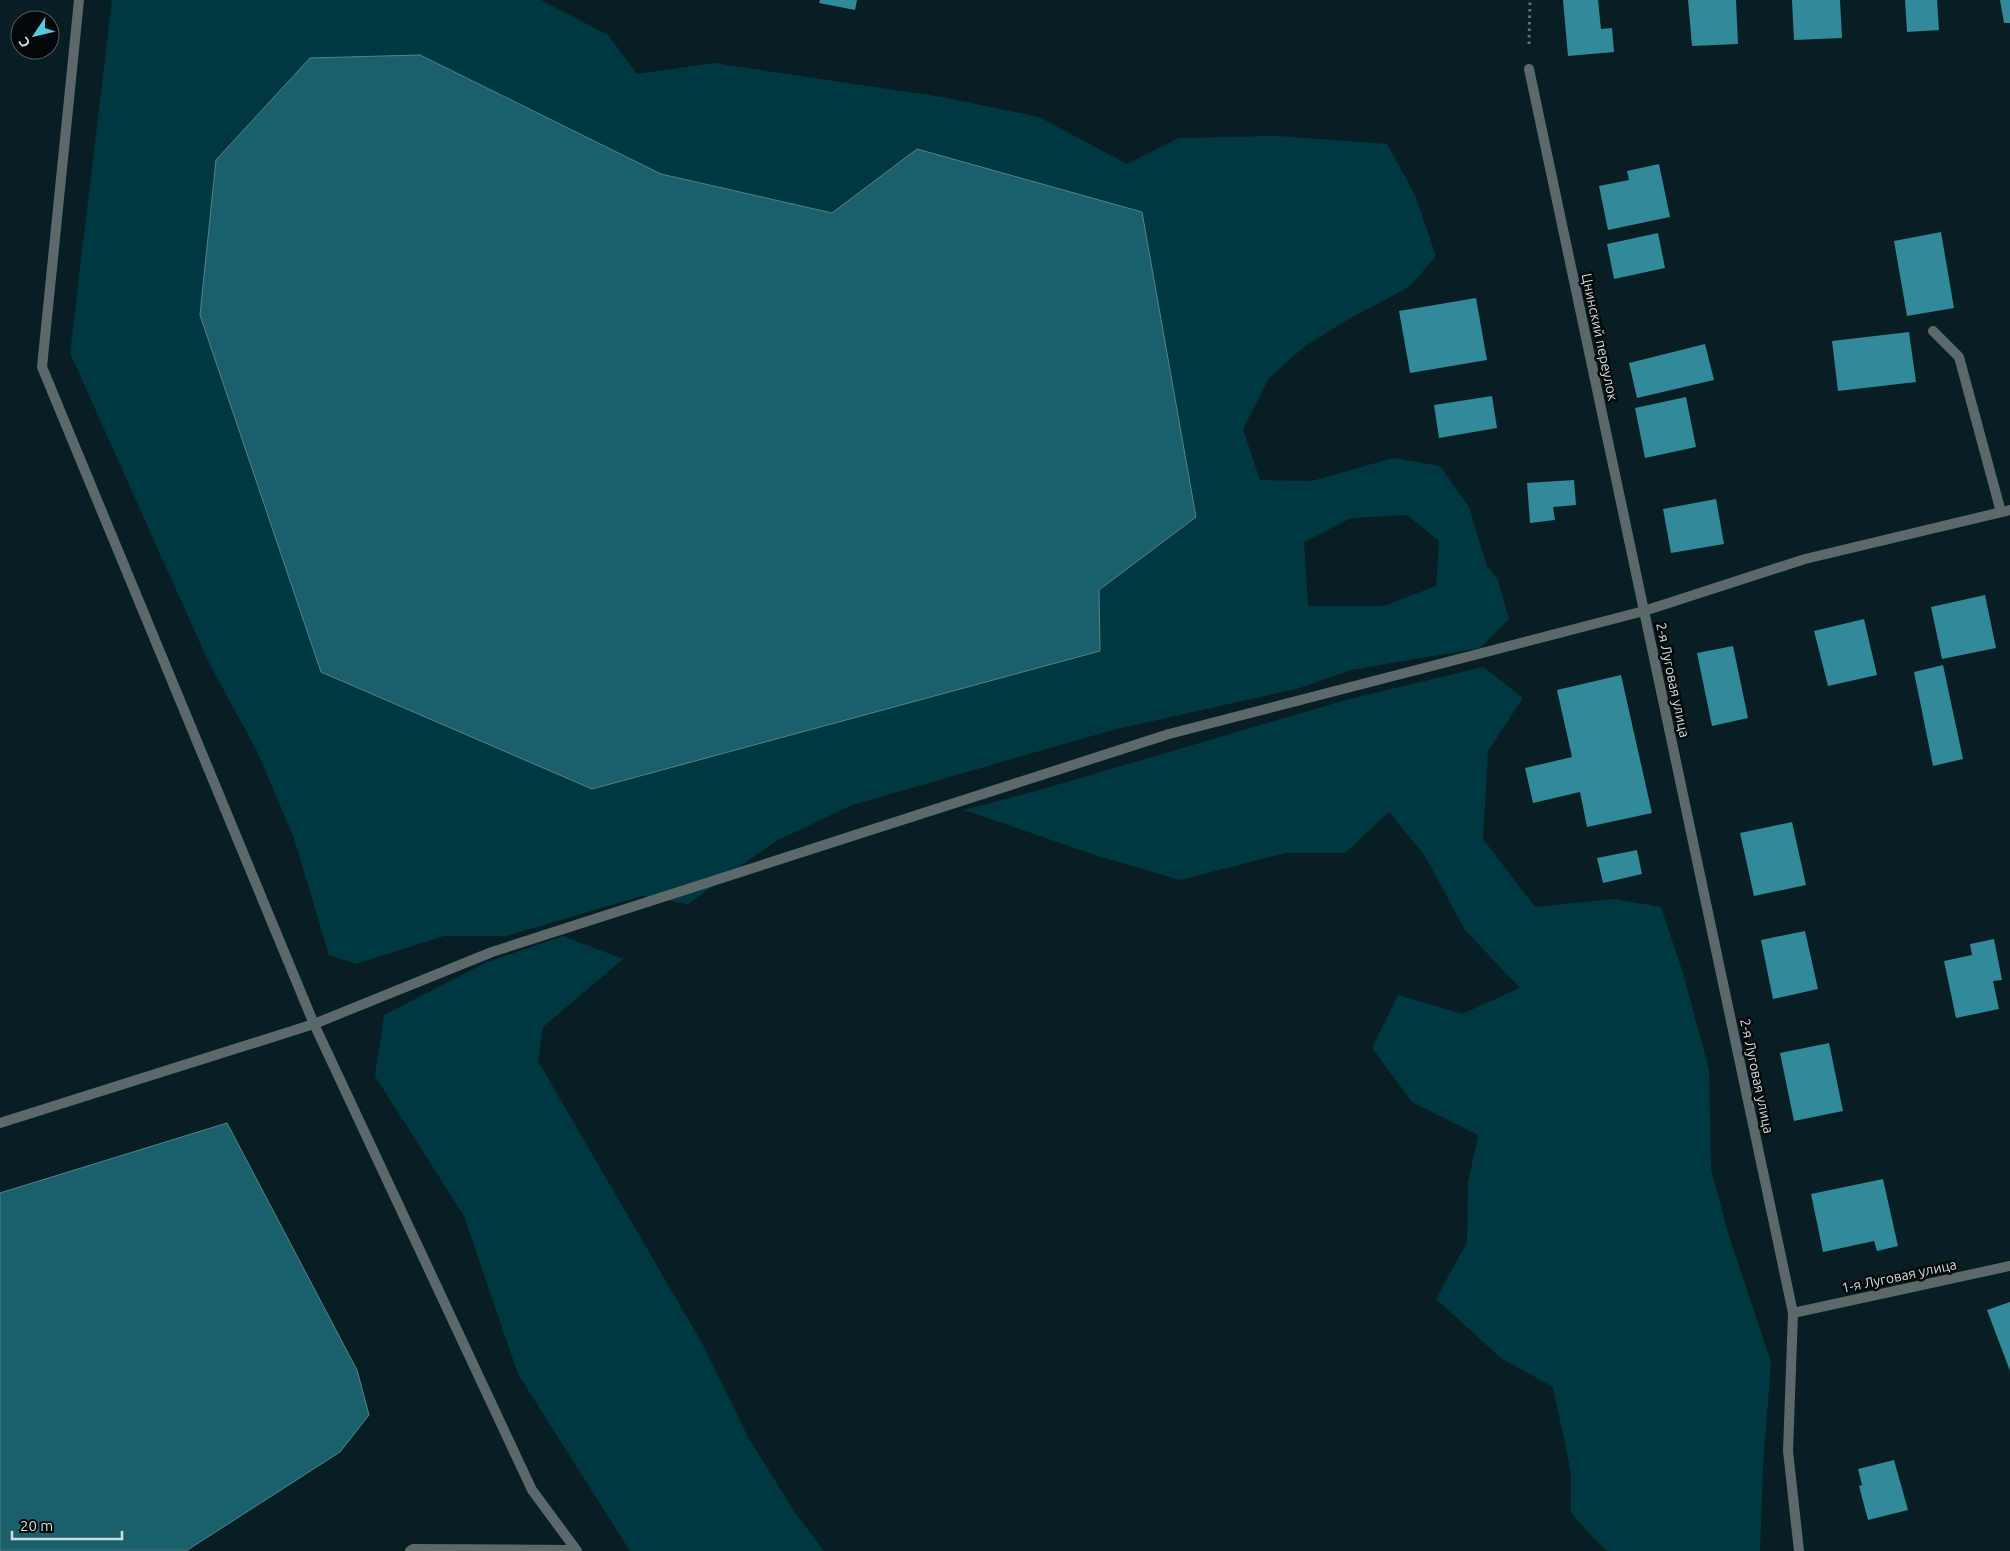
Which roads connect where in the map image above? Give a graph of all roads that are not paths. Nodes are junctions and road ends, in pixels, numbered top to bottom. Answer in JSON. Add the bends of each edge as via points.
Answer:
{"nodes":[{"id":1,"x":79,"y":0,"type":"edge"},
{"id":2,"x":1529,"y":69,"type":"road end"},
{"id":3,"x":1933,"y":332,"type":"dead end"},
{"id":4,"x":2005,"y":511,"type":"edge"},
{"id":5,"x":1644,"y":611,"type":"junction"},
{"id":6,"x":314,"y":1024,"type":"junction"},
{"id":7,"x":0,"y":1123,"type":"edge"},
{"id":8,"x":2010,"y":1266,"type":"edge"},
{"id":9,"x":1793,"y":1313,"type":"junction"},
{"id":10,"x":410,"y":1551,"type":"edge"},
{"id":11,"x":576,"y":1551,"type":"edge"},
{"id":12,"x":1799,"y":1551,"type":"edge"}],
"edges":[{"from":1,"to":6,"type":"street","via":[[42,367]]},
{"from":2,"to":5,"type":"street","name":"Цнинский переулок"},
{"from":3,"to":4,"type":"street","via":[[1959,357]]},
{"from":4,"to":5,"type":"street","via":[[1805,559]]},
{"from":5,"to":6,"type":"street","via":[[1169,734],[492,952]]},
{"from":5,"to":9,"type":"street","name":"2-я Луговая улица"},
{"from":6,"to":7,"type":"street"},
{"from":6,"to":11,"type":"street","via":[[532,1490]]},
{"from":8,"to":9,"type":"street","name":"1-я Луговая улица"},
{"from":9,"to":12,"type":"street","name":"2-я Луговая улица","via":[[1788,1451]]},
{"from":10,"to":11,"type":"street"}]}
